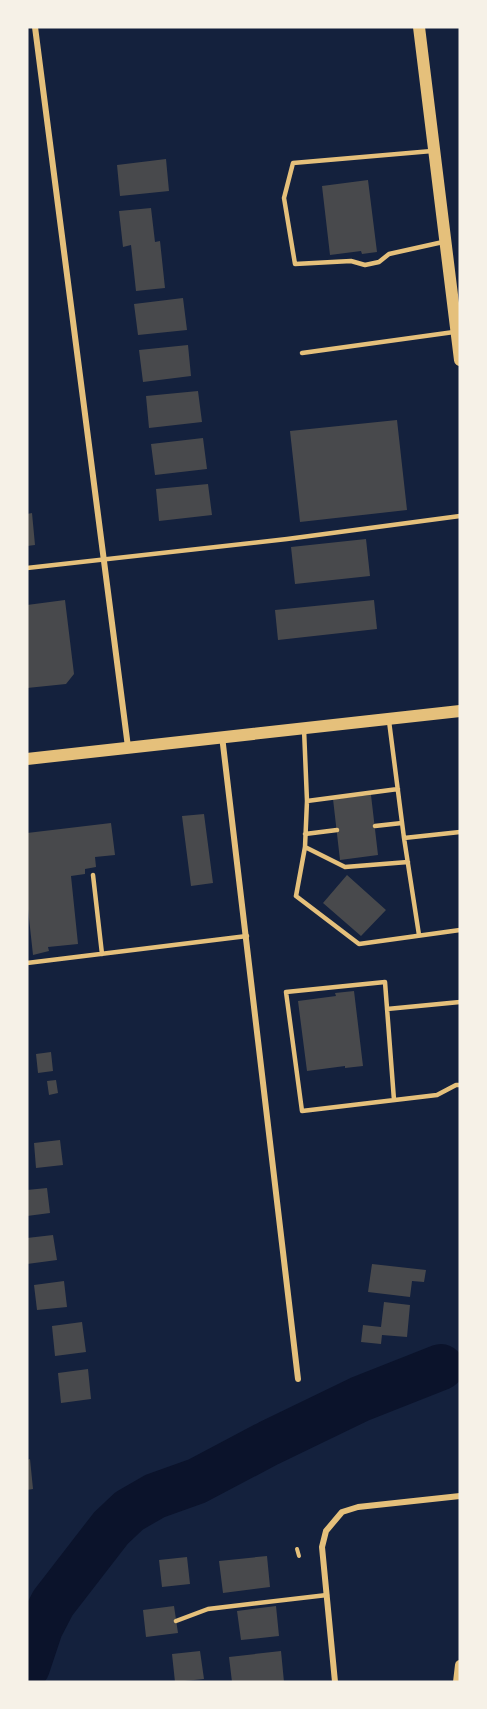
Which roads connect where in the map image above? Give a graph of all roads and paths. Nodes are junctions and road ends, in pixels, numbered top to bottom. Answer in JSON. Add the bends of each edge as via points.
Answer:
{"nodes":[{"id":1,"x":35,"y":27,"type":"edge"},
{"id":2,"x":420,"y":27,"type":"edge"},
{"id":3,"x":435,"y":151,"type":"junction"},
{"id":4,"x":445,"y":242,"type":"junction"},
{"id":5,"x":456,"y":332,"type":"junction"},
{"id":6,"x":302,"y":353,"type":"dead end"},
{"id":7,"x":460,"y":360,"type":"edge"},
{"id":8,"x":460,"y":516,"type":"edge"},
{"id":9,"x":103,"y":560,"type":"junction"},
{"id":10,"x":27,"y":568,"type":"edge"},
{"id":11,"x":460,"y":711,"type":"edge"},
{"id":12,"x":388,"y":718,"type":"junction"},
{"id":13,"x":304,"y":728,"type":"junction"},
{"id":14,"x":222,"y":736,"type":"junction"},
{"id":15,"x":128,"y":747,"type":"junction"},
{"id":16,"x":27,"y":759,"type":"edge"},
{"id":17,"x":398,"y":789,"type":"junction"},
{"id":18,"x":307,"y":801,"type":"junction"},
{"id":19,"x":402,"y":823,"type":"junction"},
{"id":20,"x":375,"y":826,"type":"dead end"},
{"id":21,"x":337,"y":830,"type":"dead end"},
{"id":22,"x":460,"y":832,"type":"edge"},
{"id":23,"x":305,"y":834,"type":"junction"},
{"id":24,"x":404,"y":838,"type":"junction"},
{"id":25,"x":305,"y":847,"type":"junction"},
{"id":26,"x":408,"y":862,"type":"junction"},
{"id":27,"x":93,"y":875,"type":"dead end"},
{"id":28,"x":460,"y":930,"type":"edge"},
{"id":29,"x":419,"y":935,"type":"junction"},
{"id":30,"x":247,"y":936,"type":"junction"},
{"id":31,"x":102,"y":954,"type":"junction"},
{"id":32,"x":27,"y":963,"type":"edge"},
{"id":33,"x":460,"y":1002,"type":"edge"},
{"id":34,"x":387,"y":1009,"type":"junction"},
{"id":35,"x":460,"y":1085,"type":"edge"},
{"id":36,"x":394,"y":1100,"type":"junction"},
{"id":37,"x":298,"y":1379,"type":"dead end"},
{"id":38,"x":460,"y":1496,"type":"edge"},
{"id":39,"x":297,"y":1550,"type":"dead end"},
{"id":40,"x":299,"y":1556,"type":"dead end"},
{"id":41,"x":327,"y":1595,"type":"junction"},
{"id":42,"x":176,"y":1621,"type":"dead end"},
{"id":43,"x":460,"y":1665,"type":"edge"},
{"id":44,"x":335,"y":1682,"type":"edge"},
{"id":45,"x":458,"y":1682,"type":"edge"}],
"edges":[{"from":1,"to":9,"type":"street"},
{"from":2,"to":3,"type":"main road"},
{"from":3,"to":4,"type":"main road"},
{"from":3,"to":4,"type":"lane","via":[[293,162],[285,198],[295,264],[379,262],[389,254]]},
{"from":4,"to":5,"type":"main road"},
{"from":5,"to":6,"type":"lane"},
{"from":5,"to":7,"type":"main road"},
{"from":8,"to":9,"type":"lane"},
{"from":9,"to":10,"type":"lane"},
{"from":9,"to":15,"type":"street"},
{"from":11,"to":12,"type":"main road"},
{"from":12,"to":13,"type":"main road"},
{"from":12,"to":17,"type":"lane"},
{"from":13,"to":14,"type":"main road"},
{"from":13,"to":18,"type":"lane"},
{"from":14,"to":15,"type":"main road"},
{"from":14,"to":30,"type":"street"},
{"from":15,"to":16,"type":"main road"},
{"from":17,"to":18,"type":"lane"},
{"from":17,"to":19,"type":"lane"},
{"from":18,"to":23,"type":"lane"},
{"from":19,"to":20,"type":"lane"},
{"from":19,"to":24,"type":"lane"},
{"from":21,"to":23,"type":"lane"},
{"from":22,"to":24,"type":"lane"},
{"from":23,"to":25,"type":"lane"},
{"from":24,"to":26,"type":"lane"},
{"from":25,"to":26,"type":"lane","via":[[345,867]]},
{"from":25,"to":29,"type":"lane","via":[[296,896],[359,944]]},
{"from":26,"to":29,"type":"lane"},
{"from":27,"to":31,"type":"lane"},
{"from":28,"to":29,"type":"lane"},
{"from":30,"to":31,"type":"lane"},
{"from":30,"to":37,"type":"street"},
{"from":31,"to":32,"type":"lane"},
{"from":33,"to":34,"type":"lane"},
{"from":34,"to":36,"type":"lane"},
{"from":34,"to":36,"type":"lane","via":[[385,982],[286,992],[302,1111]]},
{"from":35,"to":36,"type":"lane","via":[[437,1095]]},
{"from":38,"to":41,"type":"street","via":[[342,1512],[323,1538]]},
{"from":39,"to":40,"type":"path"},
{"from":41,"to":42,"type":"lane","via":[[208,1609]]},
{"from":41,"to":44,"type":"street"},
{"from":43,"to":45,"type":"street"}]}
